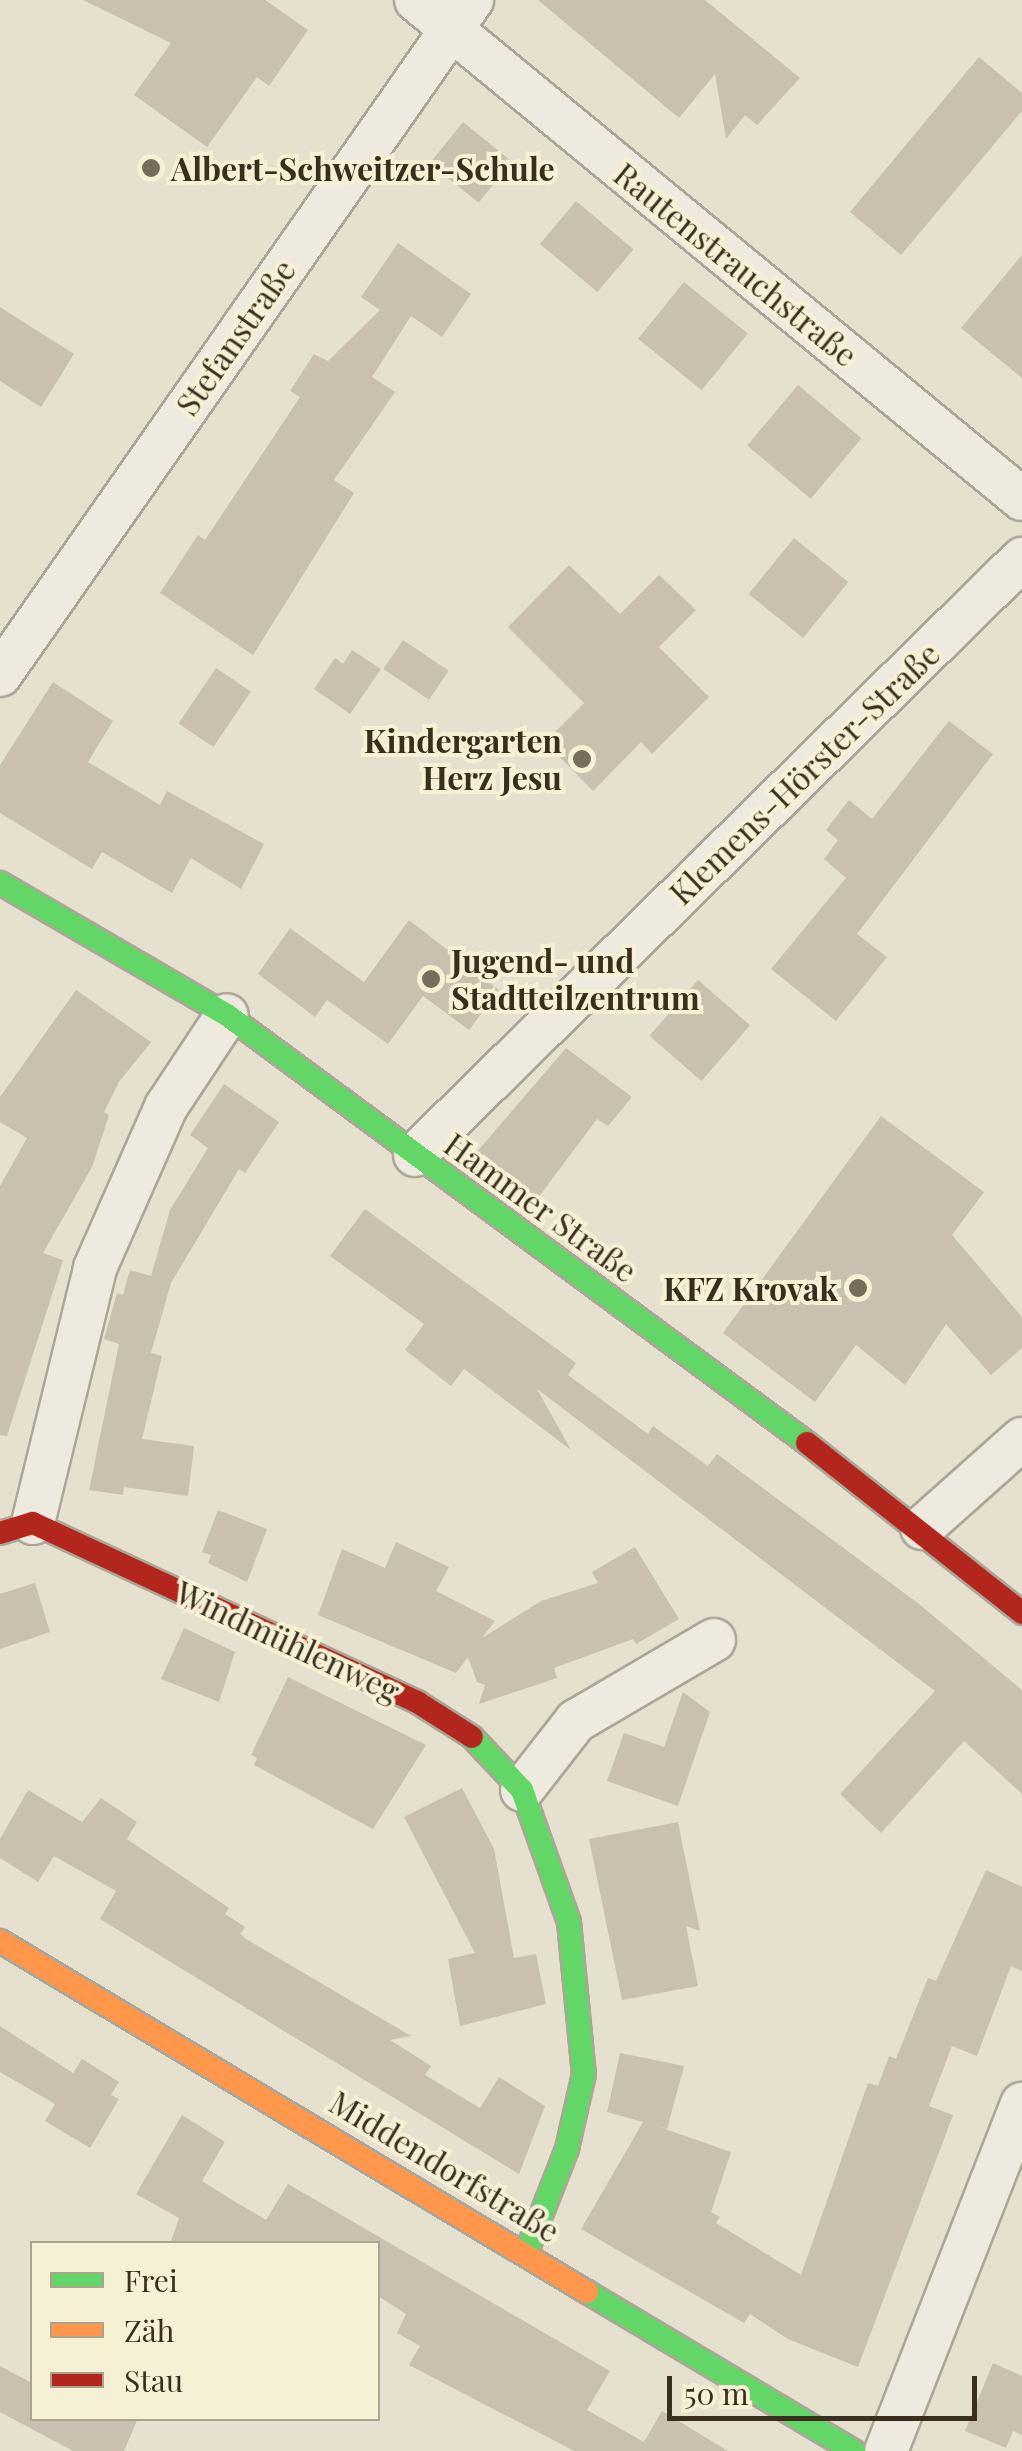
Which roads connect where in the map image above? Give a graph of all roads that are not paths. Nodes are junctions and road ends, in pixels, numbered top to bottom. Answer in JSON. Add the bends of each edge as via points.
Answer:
{"nodes":[{"id":1,"x":416,"y":0,"type":"edge"},
{"id":2,"x":461,"y":14,"type":"edge"},
{"id":3,"x":1022,"y":499,"type":"edge"},
{"id":4,"x":1022,"y":559,"type":"edge"},
{"id":5,"x":0,"y":675,"type":"edge"},
{"id":6,"x":0,"y":883,"type":"edge"},
{"id":7,"x":227,"y":1015,"type":"junction"},
{"id":8,"x":415,"y":1155,"type":"junction"},
{"id":9,"x":1022,"y":1438,"type":"edge"},
{"id":10,"x":16,"y":1528,"type":"edge"},
{"id":11,"x":922,"y":1528,"type":"junction"},
{"id":12,"x":1022,"y":1613,"type":"edge"},
{"id":13,"x":714,"y":1640,"type":"dead end"},
{"id":14,"x":522,"y":1790,"type":"junction"},
{"id":15,"x":0,"y":1941,"type":"edge"},
{"id":16,"x":1022,"y":2104,"type":"edge"},
{"id":17,"x":526,"y":2251,"type":"junction"},
{"id":18,"x":854,"y":2451,"type":"edge"},
{"id":19,"x":886,"y":2451,"type":"edge"}],
"edges":[{"from":1,"to":2,"type":"street","name":"Rautenstrauchstraße"},
{"from":2,"to":3,"type":"street","name":"Rautenstrauchstraße"},
{"from":2,"to":5,"type":"street","name":"Stefanstraße"},
{"from":4,"to":8,"type":"street","name":"Klemens-Hörster-Straße"},
{"from":6,"to":7,"type":"street","name":"Hammer Straße"},
{"from":7,"to":8,"type":"street","name":"Hammer Straße"},
{"from":7,"to":10,"type":"street","name":"Windmühlenweg","via":[[166,1107],[94,1268]]},
{"from":8,"to":11,"type":"street","name":"Hammer Straße"},
{"from":9,"to":11,"type":"street"},
{"from":10,"to":14,"type":"street","name":"Windmühlenweg","via":[[417,1702],[476,1739]]},
{"from":11,"to":12,"type":"street","name":"Hammer Straße"},
{"from":13,"to":14,"type":"street","via":[[576,1721]]},
{"from":14,"to":17,"type":"street","name":"Windmühlenweg","via":[[569,1922],[584,2074],[567,2150]]},
{"from":15,"to":17,"type":"street","name":"Middendorfstraße"},
{"from":16,"to":19,"type":"street"},
{"from":17,"to":18,"type":"street","name":"Middendorfstraße"}]}
